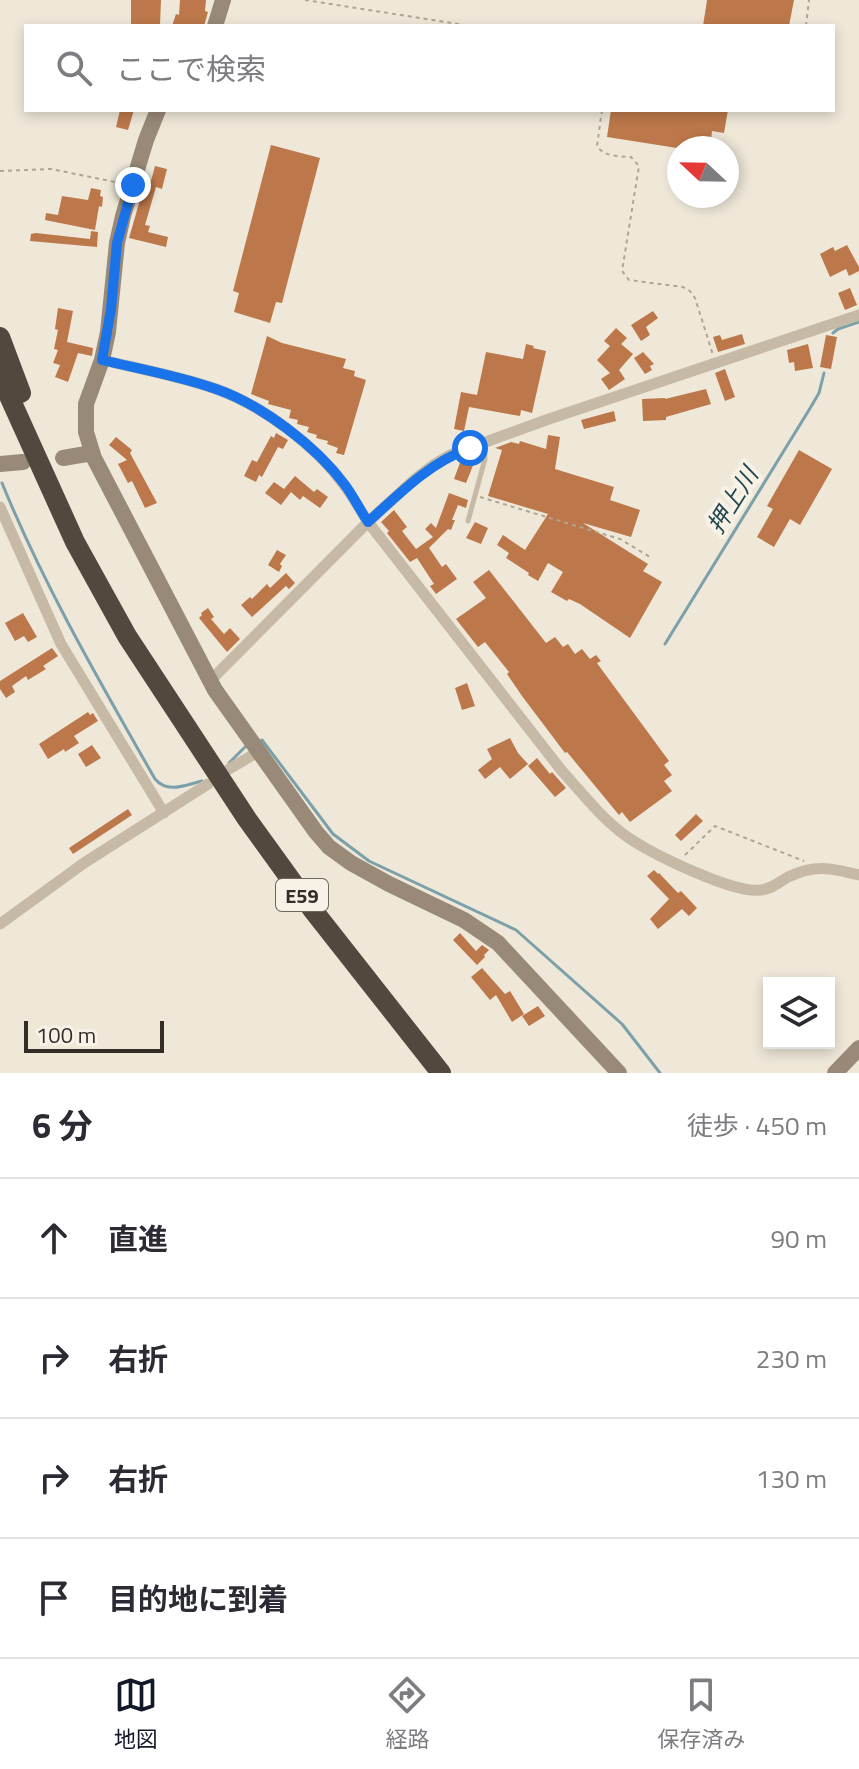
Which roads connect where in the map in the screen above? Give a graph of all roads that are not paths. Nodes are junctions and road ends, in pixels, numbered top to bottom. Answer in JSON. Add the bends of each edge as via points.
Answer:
{"nodes":[{"id":1,"x":223,"y":0,"type":"edge"},
{"id":2,"x":216,"y":24,"type":"edge"},
{"id":3,"x":157,"y":112,"type":"edge"},
{"id":4,"x":859,"y":315,"type":"edge"},
{"id":5,"x":0,"y":337,"type":"edge"},
{"id":6,"x":102,"y":360,"type":"junction"},
{"id":7,"x":0,"y":376,"type":"edge"},
{"id":8,"x":484,"y":443,"type":"junction"},
{"id":9,"x":92,"y":453,"type":"junction"},
{"id":10,"x":63,"y":458,"type":"dead end"},
{"id":11,"x":23,"y":462,"type":"dead end"},
{"id":12,"x":0,"y":464,"type":"edge"},
{"id":13,"x":0,"y":507,"type":"edge"},
{"id":14,"x":468,"y":521,"type":"dead end"},
{"id":15,"x":368,"y":522,"type":"junction"},
{"id":16,"x":210,"y":681,"type":"junction"},
{"id":17,"x":174,"y":710,"type":"junction"},
{"id":18,"x":258,"y":752,"type":"junction"},
{"id":19,"x":229,"y":769,"type":"dead end"},
{"id":20,"x":208,"y":784,"type":"dead end"},
{"id":21,"x":164,"y":813,"type":"junction"},
{"id":22,"x":859,"y":875,"type":"edge"},
{"id":23,"x":0,"y":924,"type":"edge"},
{"id":24,"x":859,"y":1048,"type":"edge"},
{"id":25,"x":441,"y":1073,"type":"edge"},
{"id":26,"x":619,"y":1073,"type":"edge"},
{"id":27,"x":835,"y":1073,"type":"edge"}],
"edges":[{"from":1,"to":2,"type":"street"},
{"from":3,"to":6,"type":"street","via":[[117,243]]},
{"from":4,"to":8,"type":"street"},
{"from":5,"to":17,"type":"highway","number":"E59","via":[[83,537]]},
{"from":6,"to":9,"type":"street","via":[[86,404]]},
{"from":6,"to":15,"type":"street","via":[[199,383],[257,409],[322,459]]},
{"from":7,"to":17,"type":"highway","number":"E59","via":[[75,542]]},
{"from":8,"to":14,"type":"lane","via":[[485,459]]},
{"from":8,"to":15,"type":"street","via":[[433,465]]},
{"from":9,"to":10,"type":"street"},
{"from":9,"to":16,"type":"street"},
{"from":11,"to":12,"type":"street"},
{"from":13,"to":21,"type":"street","via":[[61,644]]},
{"from":15,"to":16,"type":"street"},
{"from":15,"to":22,"type":"street","via":[[562,771],[625,836],[730,886],[757,891],[820,867]]},
{"from":16,"to":18,"type":"street"},
{"from":17,"to":25,"type":"highway","number":"E59","via":[[303,896]]},
{"from":18,"to":19,"type":"street"},
{"from":18,"to":26,"type":"street","via":[[339,856],[498,943]]},
{"from":20,"to":21,"type":"street"},
{"from":21,"to":23,"type":"street"},
{"from":24,"to":27,"type":"street"}]}
